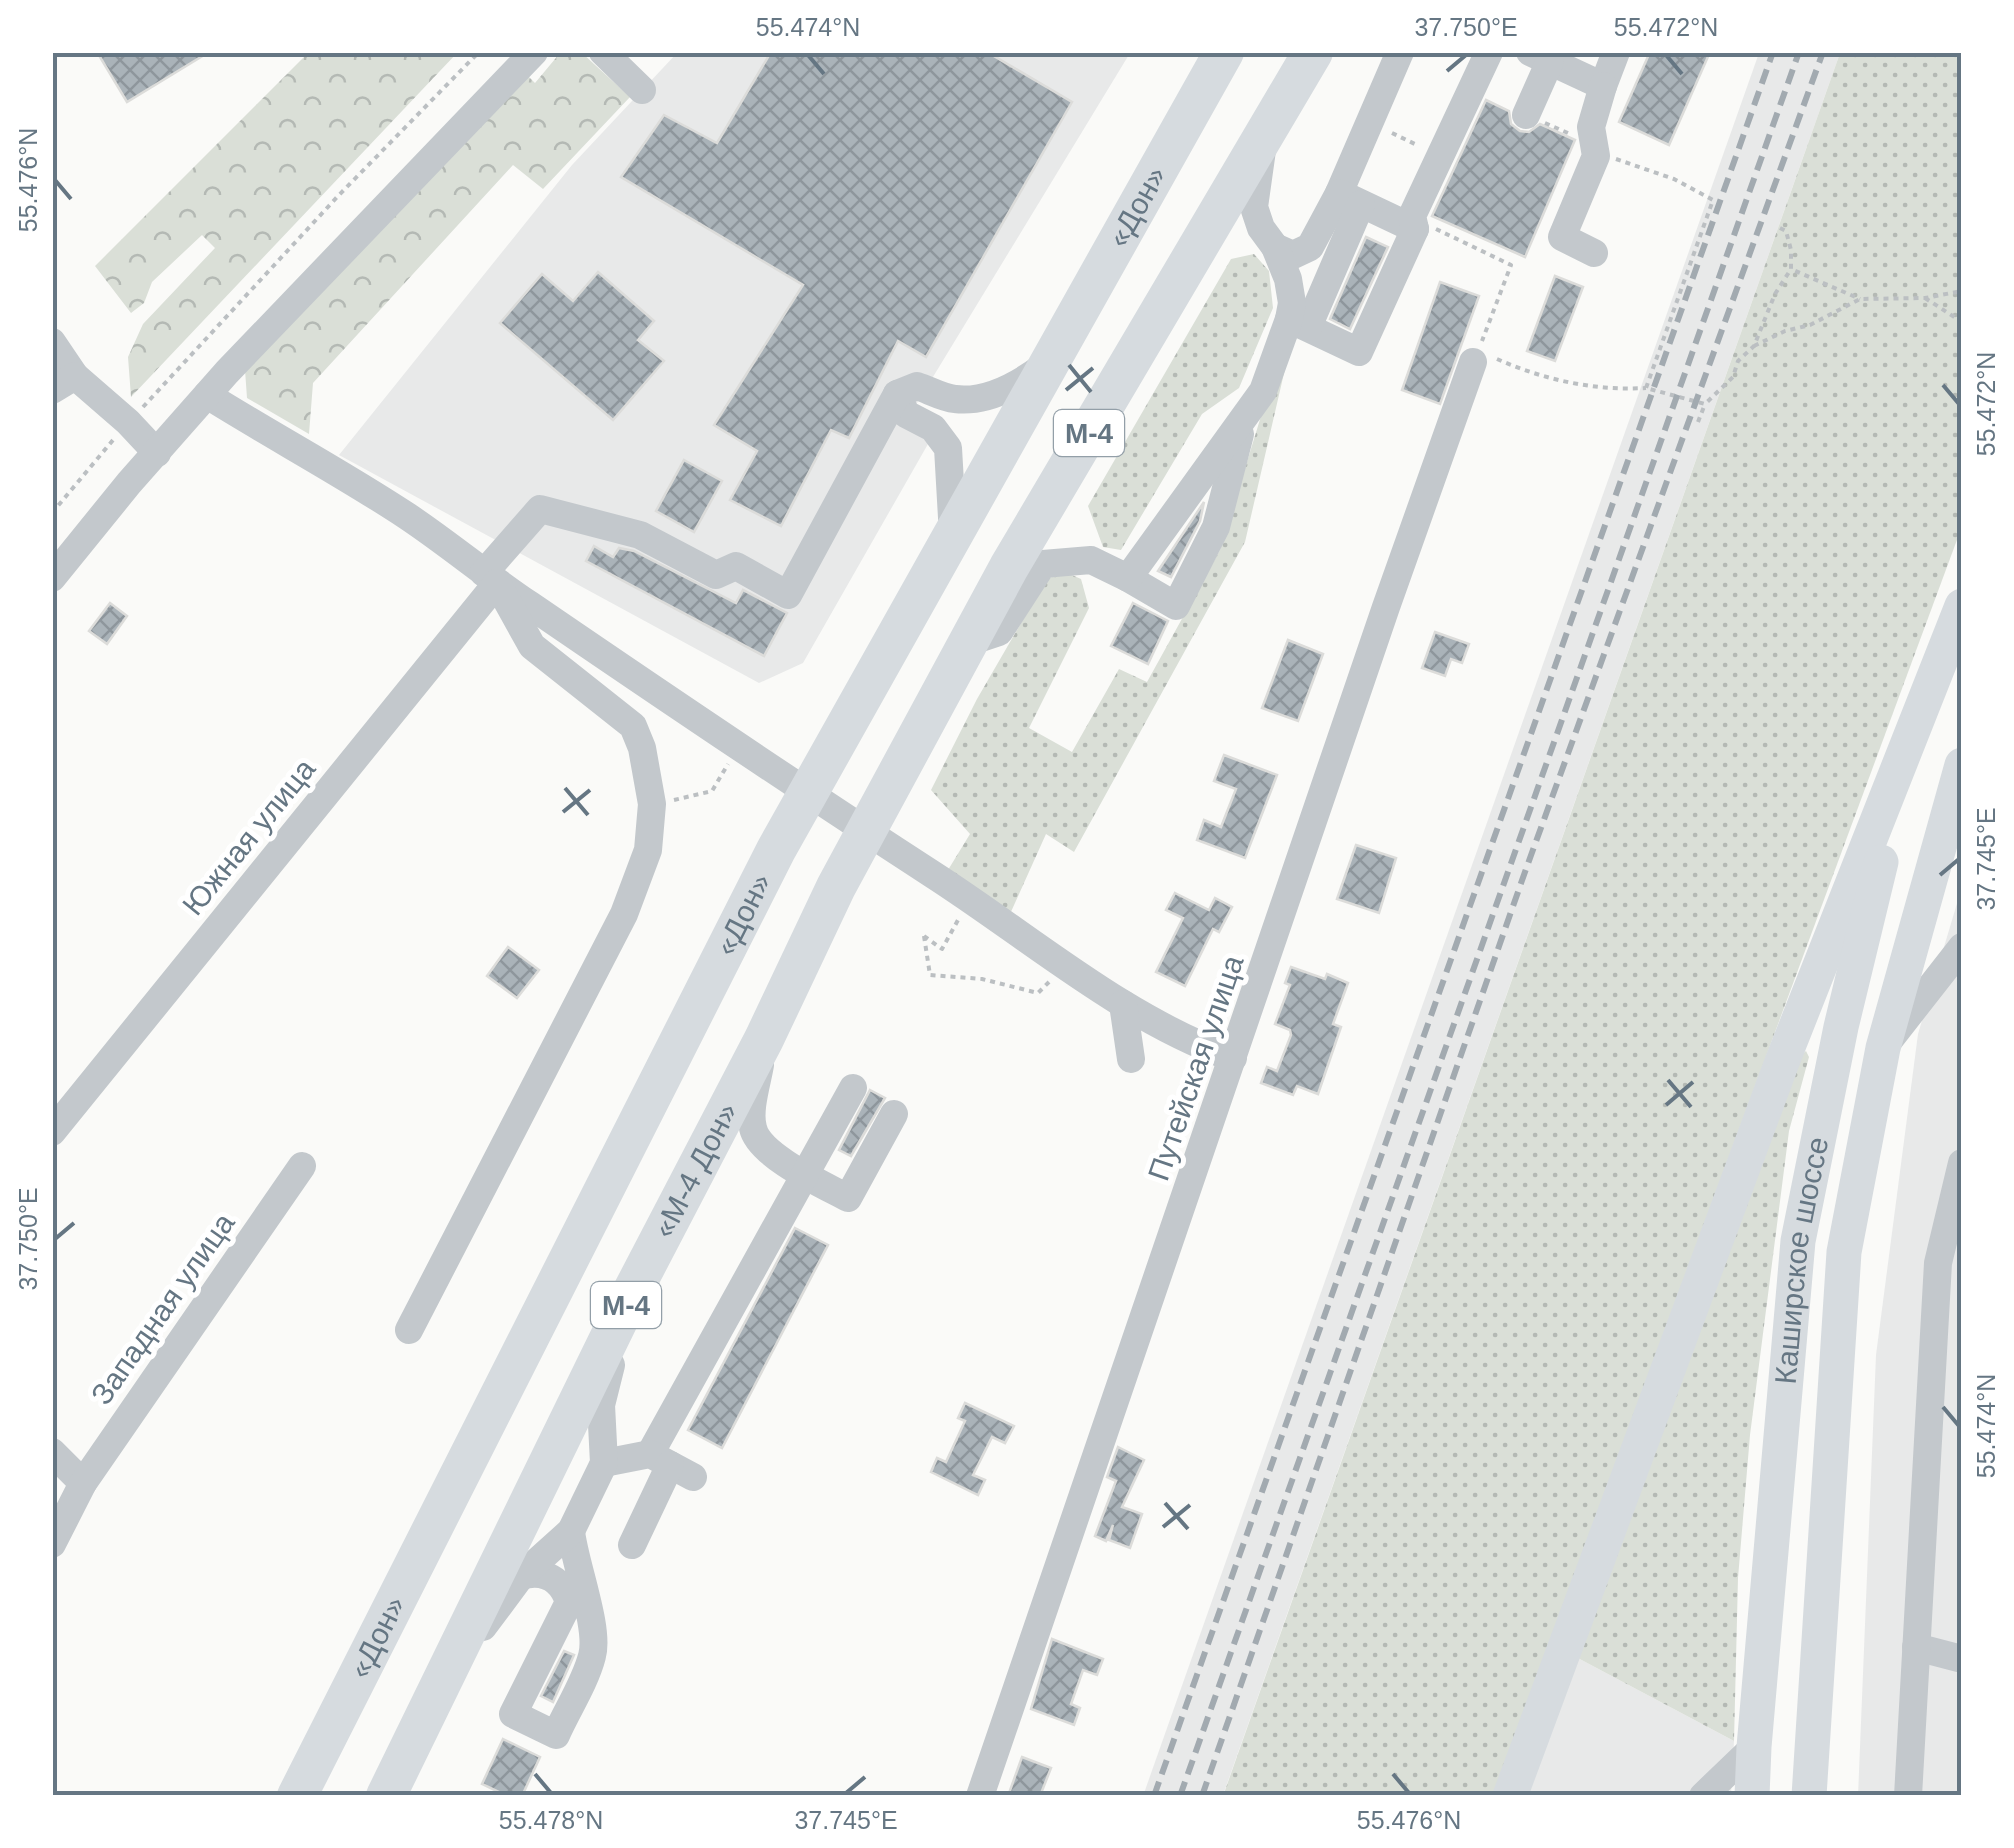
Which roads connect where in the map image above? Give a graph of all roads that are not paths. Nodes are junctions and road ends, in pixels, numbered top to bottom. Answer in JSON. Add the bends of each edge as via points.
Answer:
{"nodes":[{"id":1,"x":534,"y":52,"type":"edge"},
{"id":2,"x":603,"y":52,"type":"edge"},
{"id":3,"x":1224,"y":52,"type":"edge"},
{"id":4,"x":1313,"y":52,"type":"edge"},
{"id":5,"x":1400,"y":52,"type":"edge"},
{"id":6,"x":1489,"y":52,"type":"edge"},
{"id":7,"x":1616,"y":52,"type":"edge"},
{"id":8,"x":1540,"y":57,"type":"edge"},
{"id":9,"x":1603,"y":86,"type":"junction"},
{"id":10,"x":642,"y":90,"type":"dead end"},
{"id":11,"x":1526,"y":115,"type":"road end"},
{"id":12,"x":1263,"y":137,"type":"junction"},
{"id":13,"x":1350,"y":198,"type":"junction"},
{"id":14,"x":1420,"y":227,"type":"junction"},
{"id":15,"x":1275,"y":247,"type":"junction"},
{"id":16,"x":1594,"y":253,"type":"dead end"},
{"id":17,"x":1298,"y":323,"type":"junction"},
{"id":18,"x":52,"y":342,"type":"edge"},
{"id":19,"x":1050,"y":362,"type":"junction"},
{"id":20,"x":1474,"y":362,"type":"road end"},
{"id":21,"x":64,"y":383,"type":"edge"},
{"id":22,"x":898,"y":394,"type":"junction"},
{"id":23,"x":207,"y":395,"type":"junction"},
{"id":24,"x":1244,"y":416,"type":"junction"},
{"id":25,"x":156,"y":452,"type":"junction"},
{"id":26,"x":953,"y":534,"type":"junction"},
{"id":27,"x":52,"y":578,"type":"edge"},
{"id":28,"x":490,"y":578,"type":"junction"},
{"id":29,"x":1128,"y":578,"type":"junction"},
{"id":30,"x":1962,"y":606,"type":"edge"},
{"id":31,"x":968,"y":642,"type":"junction"},
{"id":32,"x":1913,"y":735,"type":"junction"},
{"id":33,"x":1962,"y":765,"type":"edge"},
{"id":34,"x":1962,"y":948,"type":"edge"},
{"id":35,"x":1123,"y":1004,"type":"junction"},
{"id":36,"x":764,"y":1038,"type":"junction"},
{"id":37,"x":1883,"y":1048,"type":"junction"},
{"id":38,"x":1233,"y":1058,"type":"junction"},
{"id":39,"x":1131,"y":1059,"type":"dead end"},
{"id":40,"x":853,"y":1088,"type":"dead end"},
{"id":41,"x":894,"y":1114,"type":"dead end"},
{"id":42,"x":52,"y":1132,"type":"edge"},
{"id":43,"x":1962,"y":1163,"type":"edge"},
{"id":44,"x":302,"y":1166,"type":"dead end"},
{"id":45,"x":805,"y":1175,"type":"junction"},
{"id":46,"x":628,"y":1300,"type":"junction"},
{"id":47,"x":409,"y":1330,"type":"dead end"},
{"id":48,"x":52,"y":1452,"type":"edge"},
{"id":49,"x":604,"y":1463,"type":"junction"},
{"id":50,"x":671,"y":1465,"type":"junction"},
{"id":51,"x":83,"y":1482,"type":"junction"},
{"id":52,"x":571,"y":1532,"type":"junction"},
{"id":53,"x":52,"y":1544,"type":"edge"},
{"id":54,"x":632,"y":1544,"type":"dead end"},
{"id":55,"x":521,"y":1576,"type":"junction"},
{"id":56,"x":1916,"y":1647,"type":"junction"},
{"id":57,"x":1962,"y":1659,"type":"edge"},
{"id":58,"x":445,"y":1675,"type":"junction"},
{"id":59,"x":1754,"y":1747,"type":"junction"},
{"id":60,"x":297,"y":1796,"type":"edge"},
{"id":61,"x":386,"y":1796,"type":"edge"},
{"id":62,"x":980,"y":1796,"type":"edge"},
{"id":63,"x":1510,"y":1796,"type":"edge"},
{"id":64,"x":1702,"y":1796,"type":"edge"},
{"id":65,"x":1752,"y":1796,"type":"edge"},
{"id":66,"x":1809,"y":1796,"type":"edge"},
{"id":67,"x":1908,"y":1796,"type":"edge"}],
"edges":[{"from":1,"to":23,"type":"street"},
{"from":2,"to":10,"type":"street"},
{"from":3,"to":19,"type":"highway","name":"«Дон»","number":"М-4"},
{"from":4,"to":12,"type":"highway","number":"М-4"},
{"from":5,"to":13,"type":"street","via":[[1370,123]]},
{"from":6,"to":14,"type":"street","via":[[1412,216]]},
{"from":7,"to":9,"type":"street"},
{"from":8,"to":9,"type":"street"},
{"from":8,"to":11,"type":"street"},
{"from":9,"to":16,"type":"street","via":[[1590,127],[1596,156],[1562,238]]},
{"from":12,"to":15,"type":"street","via":[[1254,208]]},
{"from":12,"to":31,"type":"highway","number":"М-4"},
{"from":13,"to":14,"type":"street"},
{"from":13,"to":15,"type":"street","via":[[1310,246],[1293,255]]},
{"from":13,"to":17,"type":"street"},
{"from":14,"to":17,"type":"street","via":[[1360,352]]},
{"from":15,"to":17,"type":"street"},
{"from":17,"to":24,"type":"street"},
{"from":18,"to":21,"type":"street"},
{"from":19,"to":22,"type":"street","via":[[1019,385],[980,397],[955,399],[917,386]]},
{"from":19,"to":26,"type":"highway","name":"«Дон»","number":"М-4"},
{"from":20,"to":38,"type":"street","name":"Путейская улица"},
{"from":21,"to":25,"type":"street","via":[[128,422]]},
{"from":22,"to":26,"type":"street","via":[[906,414],[933,428],[948,448]]},
{"from":22,"to":28,"type":"street","name":"Южная улица","via":[[788,596],[736,566],[716,575],[640,535],[540,509]]},
{"from":23,"to":25,"type":"street"},
{"from":23,"to":28,"type":"street","via":[[411,519]]},
{"from":24,"to":29,"type":"street"},
{"from":24,"to":29,"type":"street","via":[[1216,527],[1176,606]]},
{"from":25,"to":27,"type":"street"},
{"from":26,"to":60,"type":"highway","name":"«Дон»","number":"М-4","via":[[776,850]]},
{"from":28,"to":35,"type":"street","via":[[733,755]]},
{"from":28,"to":42,"type":"street","name":"Южная улица"},
{"from":28,"to":47,"type":"street","via":[[532,646],[632,726],[652,804],[648,850],[624,914]]},
{"from":29,"to":31,"type":"street","via":[[1091,560],[1043,564],[999,632]]},
{"from":30,"to":32,"type":"main road"},
{"from":31,"to":36,"type":"highway","name":"«М-4 Дон»","number":"М-4"},
{"from":32,"to":59,"type":"main road","name":"Каширское шоссе","via":[[1841,1026],[1798,1241]]},
{"from":32,"to":63,"type":"main road","via":[[1782,1062]]},
{"from":33,"to":37,"type":"main road","name":"Каширское шоссе"},
{"from":34,"to":37,"type":"street"},
{"from":35,"to":38,"type":"street"},
{"from":35,"to":39,"type":"street"},
{"from":36,"to":45,"type":"street","via":[[752,1127],[766,1148]]},
{"from":36,"to":46,"type":"highway","name":"«М-4 Дон»","number":"М-4"},
{"from":37,"to":66,"type":"main road","name":"Каширское шоссе","via":[[1844,1252]]},
{"from":38,"to":62,"type":"street","name":"Путейская улица"},
{"from":40,"to":45,"type":"street"},
{"from":41,"to":45,"type":"street","via":[[848,1198]]},
{"from":43,"to":56,"type":"street","via":[[1938,1263]]},
{"from":44,"to":51,"type":"street","name":"Западная улица"},
{"from":45,"to":50,"type":"street"},
{"from":46,"to":49,"type":"street","via":[[601,1405]]},
{"from":46,"to":58,"type":"highway","name":"«М-4 Дон»","number":"М-4"},
{"from":48,"to":51,"type":"street"},
{"from":49,"to":50,"type":"street"},
{"from":49,"to":52,"type":"street"},
{"from":50,"to":54,"type":"street"},
{"from":51,"to":53,"type":"street","name":"Западная улица"},
{"from":52,"to":55,"type":"street"},
{"from":52,"to":55,"type":"street","via":[[594,1653],[556,1735],[513,1714],[569,1602],[556,1580]]},
{"from":55,"to":58,"type":"street"},
{"from":56,"to":57,"type":"street"},
{"from":56,"to":67,"type":"street"},
{"from":58,"to":61,"type":"highway","name":"«М-4 Дон»","number":"М-4"},
{"from":59,"to":64,"type":"street"},
{"from":59,"to":65,"type":"main road","name":"Каширское шоссе"}]}
